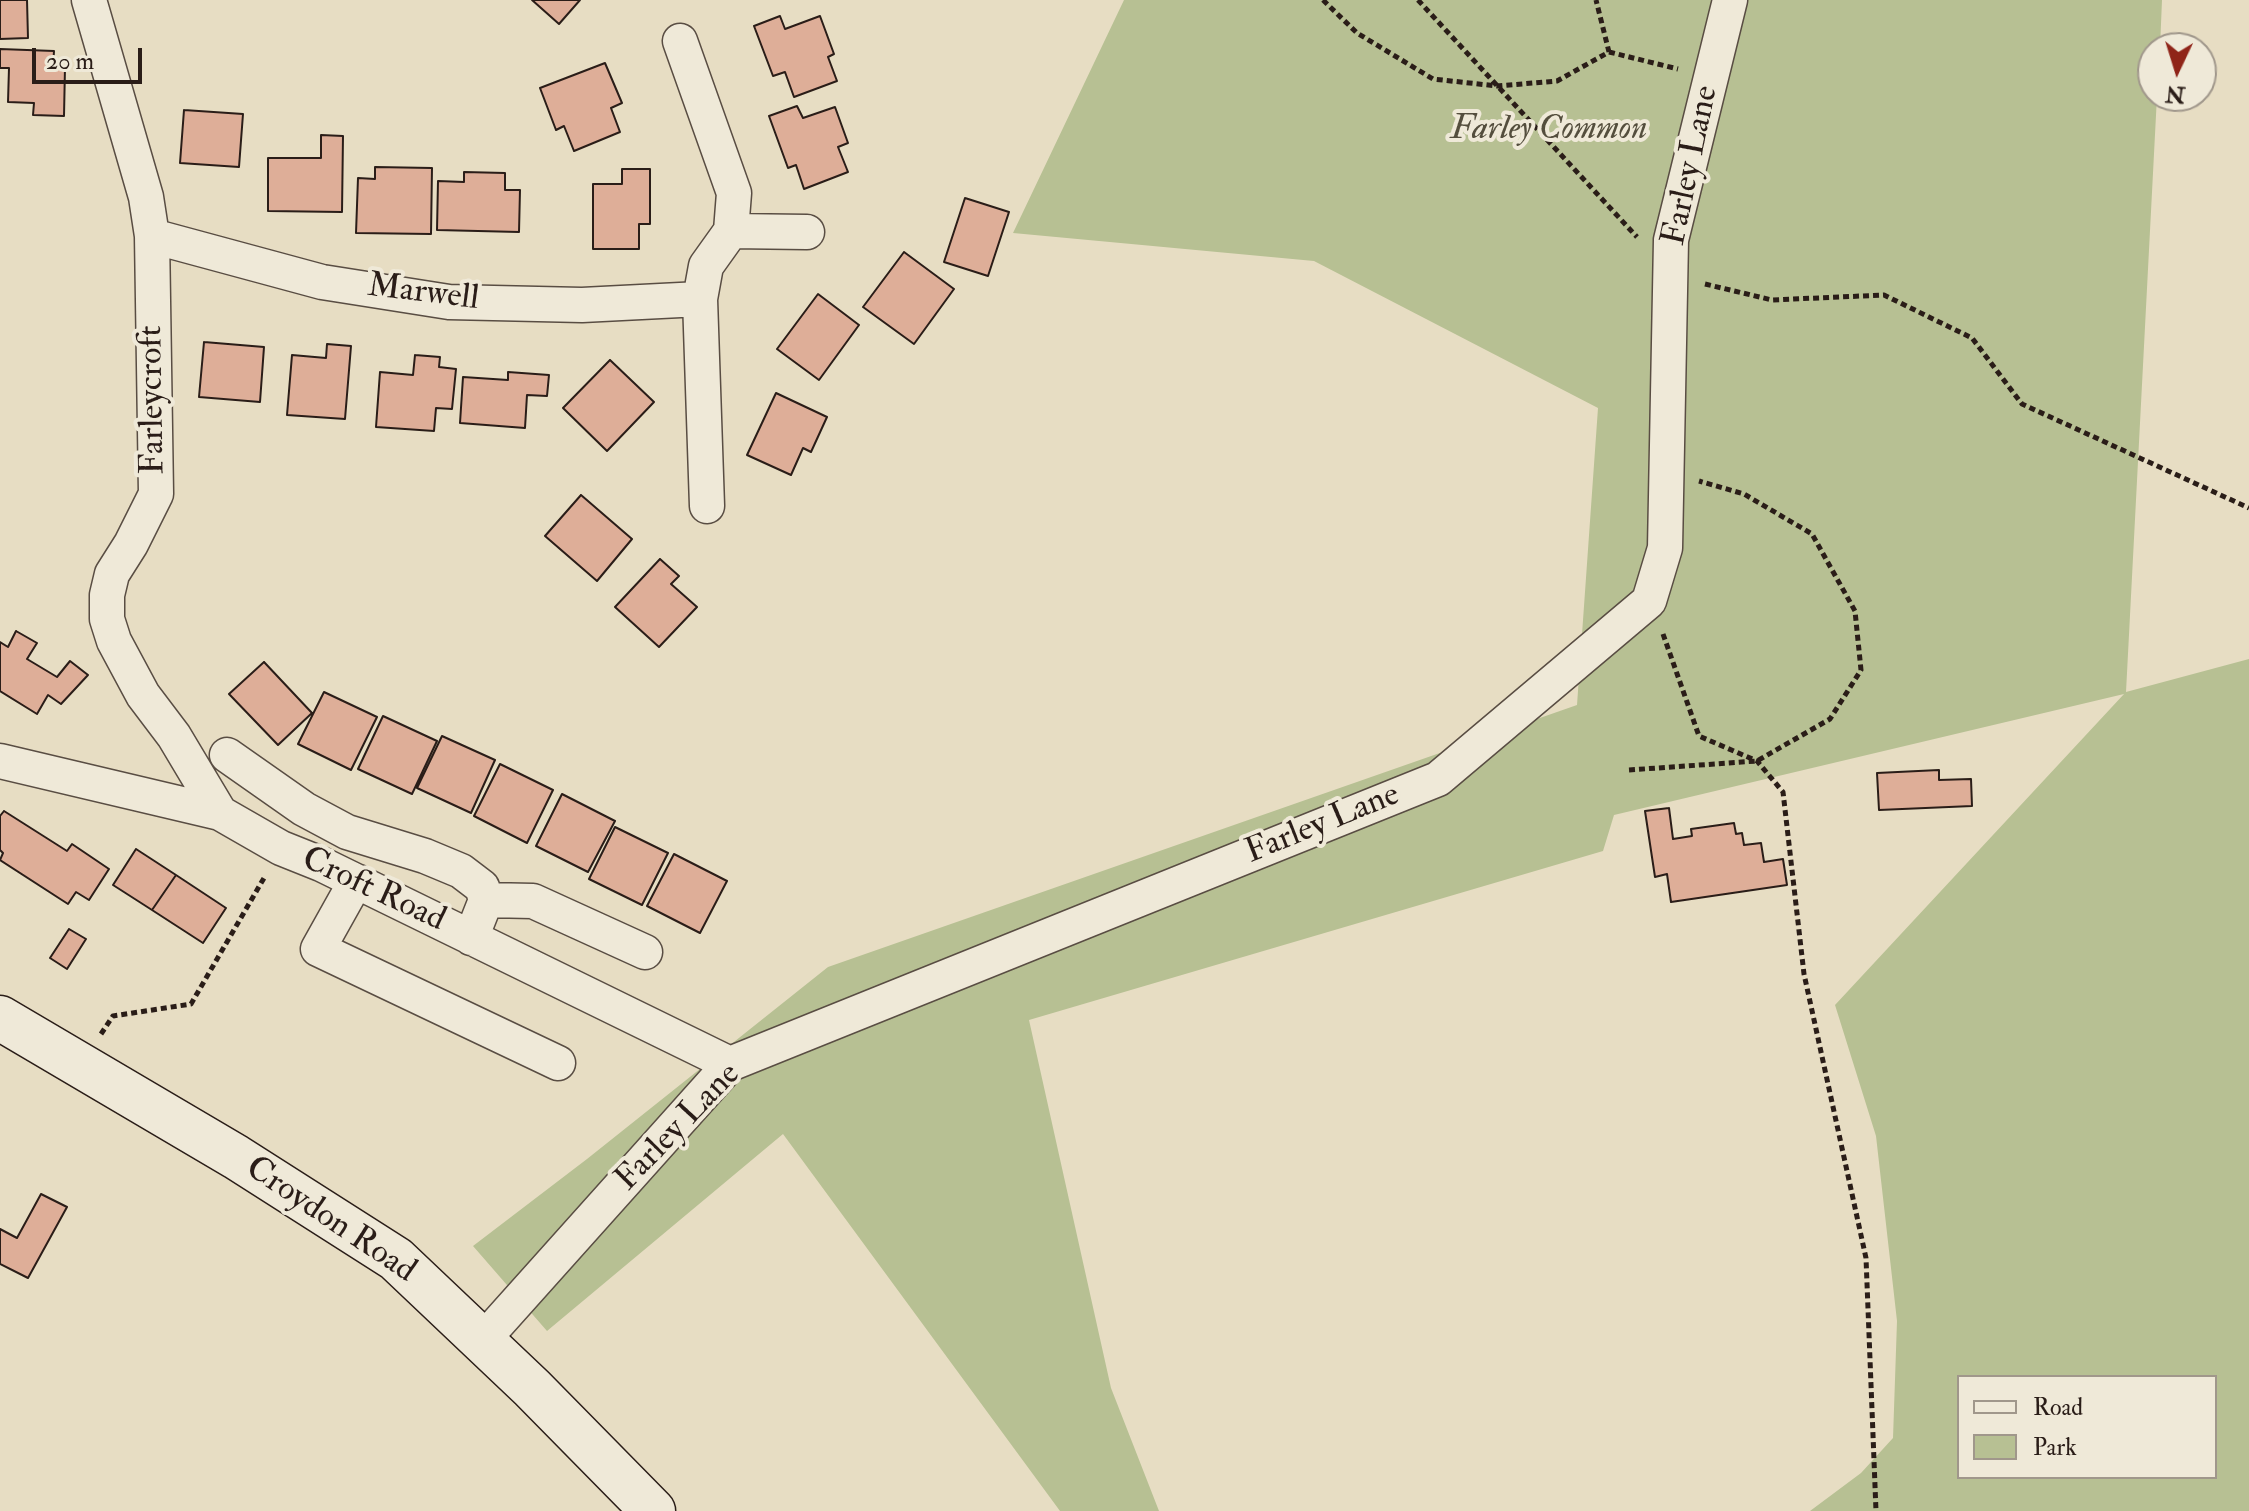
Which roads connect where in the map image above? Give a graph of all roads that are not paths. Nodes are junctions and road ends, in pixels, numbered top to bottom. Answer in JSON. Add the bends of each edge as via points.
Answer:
{"nodes":[{"id":1,"x":89,"y":0,"type":"edge"},
{"id":2,"x":1730,"y":0,"type":"edge"},
{"id":3,"x":680,"y":41,"type":"dead end"},
{"id":4,"x":731,"y":231,"type":"junction"},
{"id":5,"x":807,"y":232,"type":"dead end"},
{"id":6,"x":152,"y":236,"type":"junction"},
{"id":7,"x":700,"y":299,"type":"junction"},
{"id":8,"x":707,"y":506,"type":"dead end"},
{"id":9,"x":227,"y":755,"type":"dead end"},
{"id":10,"x":0,"y":761,"type":"edge"},
{"id":11,"x":220,"y":813,"type":"junction"},
{"id":12,"x":356,"y":881,"type":"junction"},
{"id":13,"x":486,"y":900,"type":"junction"},
{"id":14,"x":471,"y":938,"type":"junction"},
{"id":15,"x":645,"y":952,"type":"dead end"},
{"id":16,"x":0,"y":1018,"type":"edge"},
{"id":17,"x":558,"y":1063,"type":"dead end"},
{"id":18,"x":730,"y":1064,"type":"junction"},
{"id":19,"x":482,"y":1341,"type":"junction"},
{"id":20,"x":653,"y":1511,"type":"edge"}],
"edges":[{"from":1,"to":6,"type":"street","name":"Farleycroft","via":[[146,197]]},
{"from":2,"to":18,"type":"street","name":"Farley Lane","via":[[1671,240],[1665,548],[1649,601],[1438,779]]},
{"from":3,"to":4,"type":"street","via":[[734,193]]},
{"from":4,"to":5,"type":"street"},
{"from":4,"to":7,"type":"street","via":[[706,266]]},
{"from":6,"to":7,"type":"street","name":"Marwell","via":[[322,282],[449,302],[582,305]]},
{"from":6,"to":11,"type":"street","name":"Farleycroft","via":[[156,494],[112,574],[107,619],[143,695]]},
{"from":7,"to":8,"type":"street"},
{"from":9,"to":13,"type":"street","via":[[347,832],[461,871],[482,887]]},
{"from":10,"to":11,"type":"street","name":"Croft Road"},
{"from":11,"to":12,"type":"street","name":"Croft Road","via":[[281,848]]},
{"from":12,"to":14,"type":"street","name":"Croft Road"},
{"from":12,"to":17,"type":"street","via":[[318,949]]},
{"from":13,"to":14,"type":"street"},
{"from":13,"to":15,"type":"street","via":[[533,901]]},
{"from":14,"to":18,"type":"street","name":"Croft Road"},
{"from":16,"to":19,"type":"main road","name":"Croydon Road","via":[[396,1259]]},
{"from":18,"to":19,"type":"street","name":"Farley Lane"},
{"from":19,"to":20,"type":"main road","name":"Croydon Road"}]}
